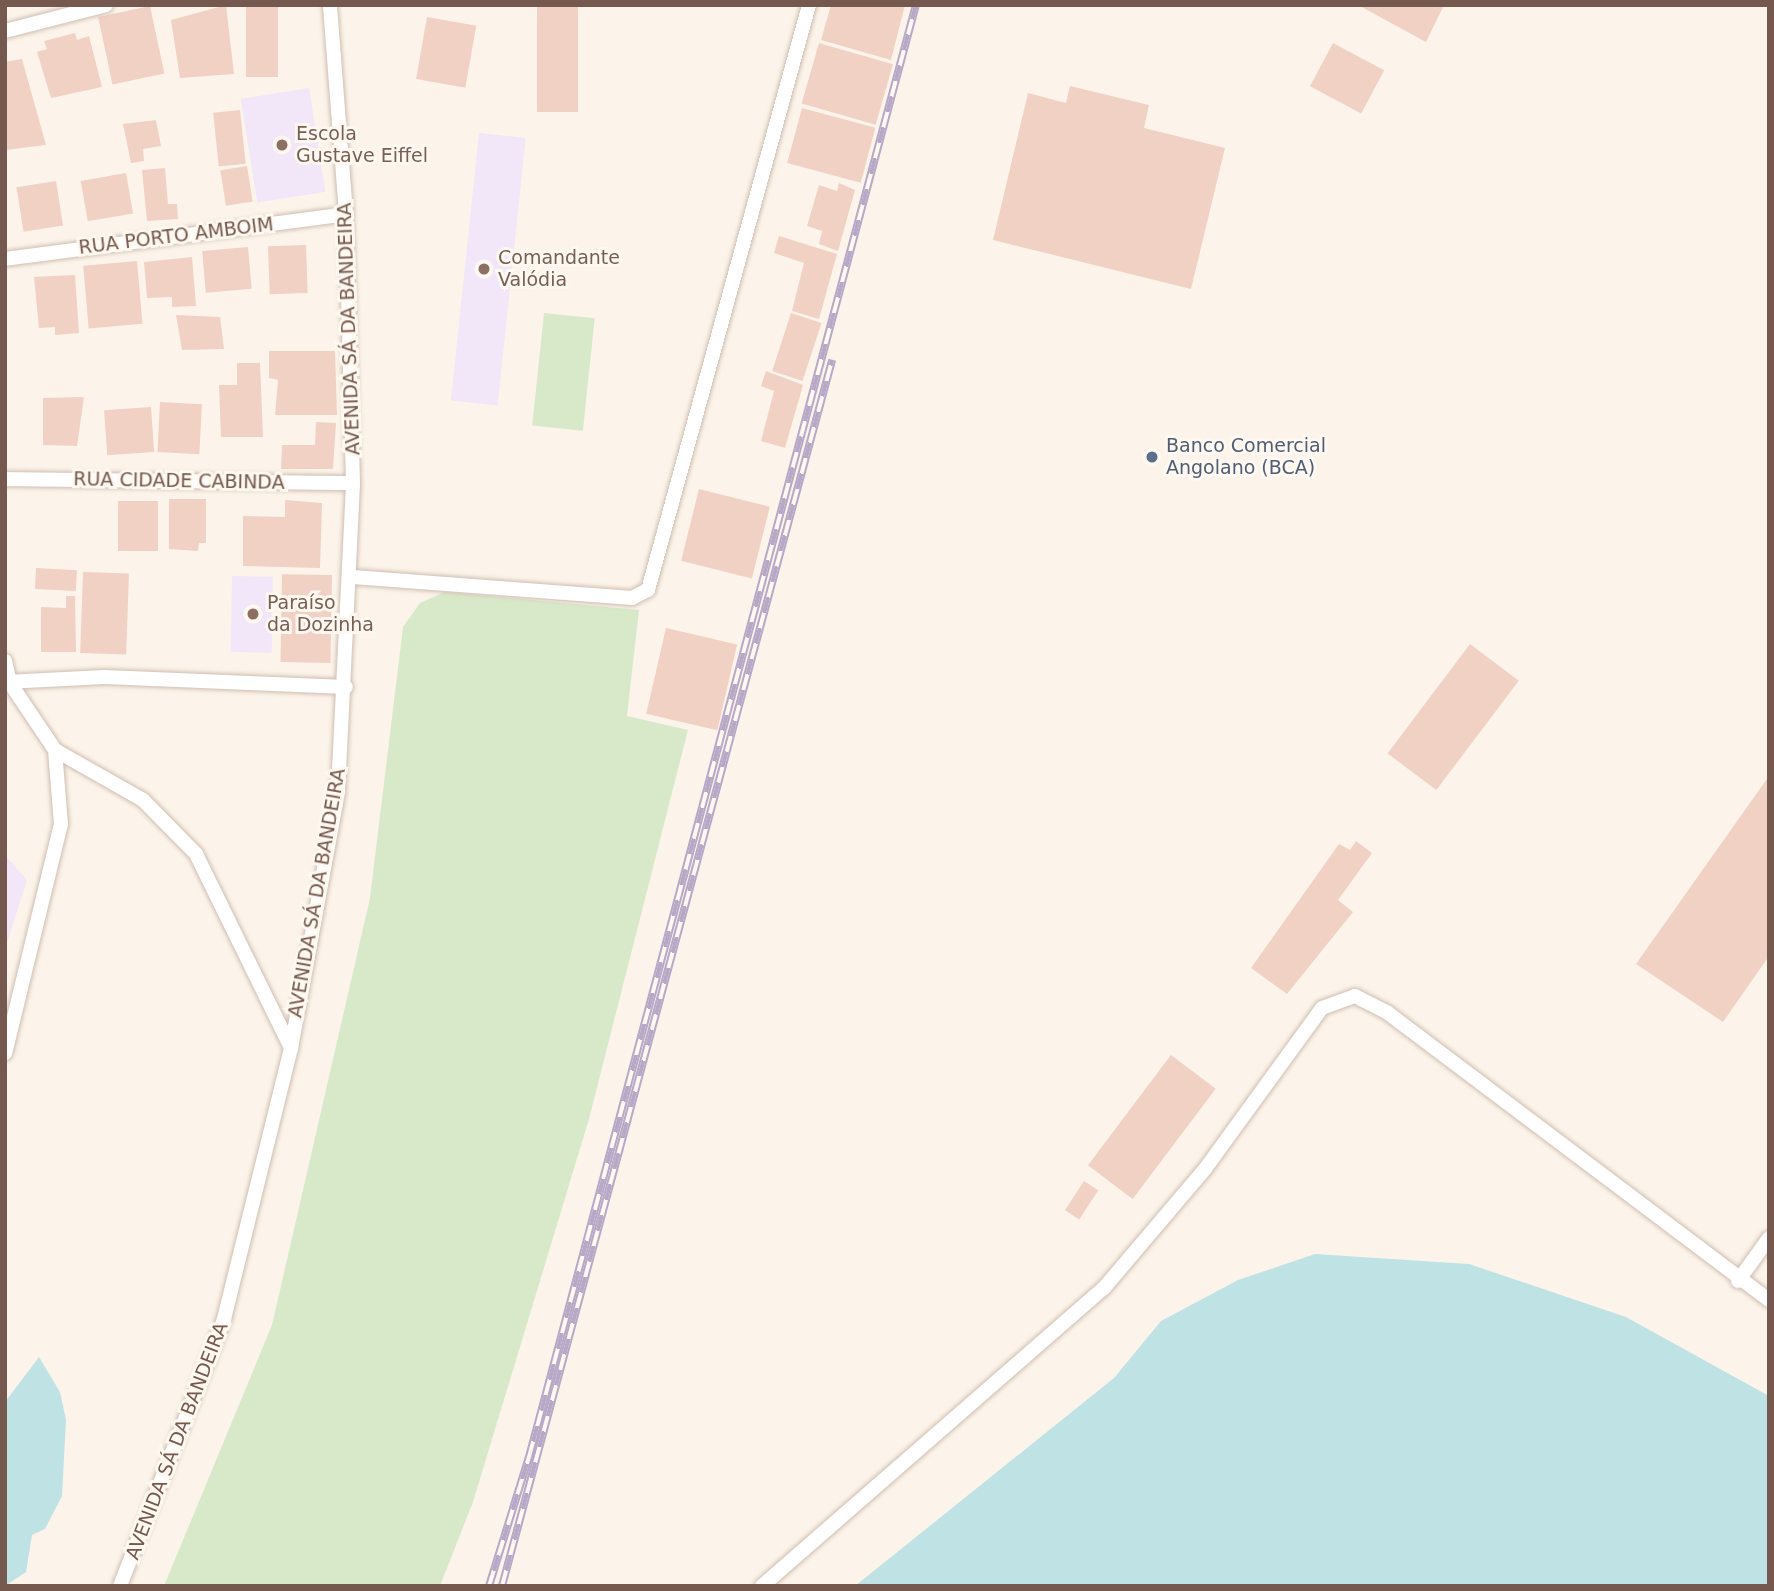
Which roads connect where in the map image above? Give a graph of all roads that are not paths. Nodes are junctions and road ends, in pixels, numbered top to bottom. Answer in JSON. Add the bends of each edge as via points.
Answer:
{"nodes":[{"id":1,"x":106,"y":5,"type":"edge"},
{"id":2,"x":330,"y":5,"type":"edge"},
{"id":3,"x":809,"y":5,"type":"edge"},
{"id":4,"x":5,"y":31,"type":"edge"},
{"id":5,"x":346,"y":214,"type":"junction"},
{"id":6,"x":5,"y":258,"type":"edge"},
{"id":7,"x":5,"y":479,"type":"edge"},
{"id":8,"x":353,"y":484,"type":"junction"},
{"id":9,"x":353,"y":577,"type":"junction"},
{"id":10,"x":5,"y":661,"type":"edge"},
{"id":11,"x":8,"y":682,"type":"edge"},
{"id":12,"x":346,"y":687,"type":"junction"},
{"id":13,"x":55,"y":750,"type":"junction"},
{"id":14,"x":291,"y":1048,"type":"junction"},
{"id":15,"x":5,"y":1053,"type":"edge"},
{"id":16,"x":1769,"y":1238,"type":"edge"},
{"id":17,"x":1738,"y":1281,"type":"junction"},
{"id":18,"x":1769,"y":1300,"type":"edge"},
{"id":19,"x":120,"y":1586,"type":"edge"},
{"id":20,"x":762,"y":1586,"type":"edge"}],
"edges":[{"from":1,"to":4,"type":"street"},
{"from":2,"to":5,"type":"street","name":"AVENIDA SÁ DA BANDEIRA"},
{"from":3,"to":9,"type":"street","via":[[648,590],[632,598]]},
{"from":5,"to":6,"type":"street","name":"RUA PORTO AMBOIM"},
{"from":5,"to":8,"type":"street","name":"AVENIDA SÁ DA BANDEIRA"},
{"from":7,"to":8,"type":"street","name":"RUA CIDADE CABINDA"},
{"from":8,"to":9,"type":"street","name":"AVENIDA SÁ DA BANDEIRA"},
{"from":9,"to":12,"type":"street","name":"AVENIDA SÁ DA BANDEIRA"},
{"from":10,"to":11,"type":"street"},
{"from":11,"to":12,"type":"street","via":[[105,677]]},
{"from":11,"to":13,"type":"street"},
{"from":12,"to":14,"type":"street","name":"AVENIDA SÁ DA BANDEIRA","via":[[338,791]]},
{"from":13,"to":14,"type":"street","via":[[134,794],[196,854]]},
{"from":13,"to":15,"type":"street","via":[[61,824]]},
{"from":14,"to":19,"type":"street","name":"AVENIDA SÁ DA BANDEIRA","via":[[224,1319]]},
{"from":16,"to":17,"type":"street"},
{"from":17,"to":18,"type":"street"},
{"from":17,"to":20,"type":"street","via":[[1388,1013],[1355,996],[1322,1008],[1205,1169],[1104,1288]]}]}
